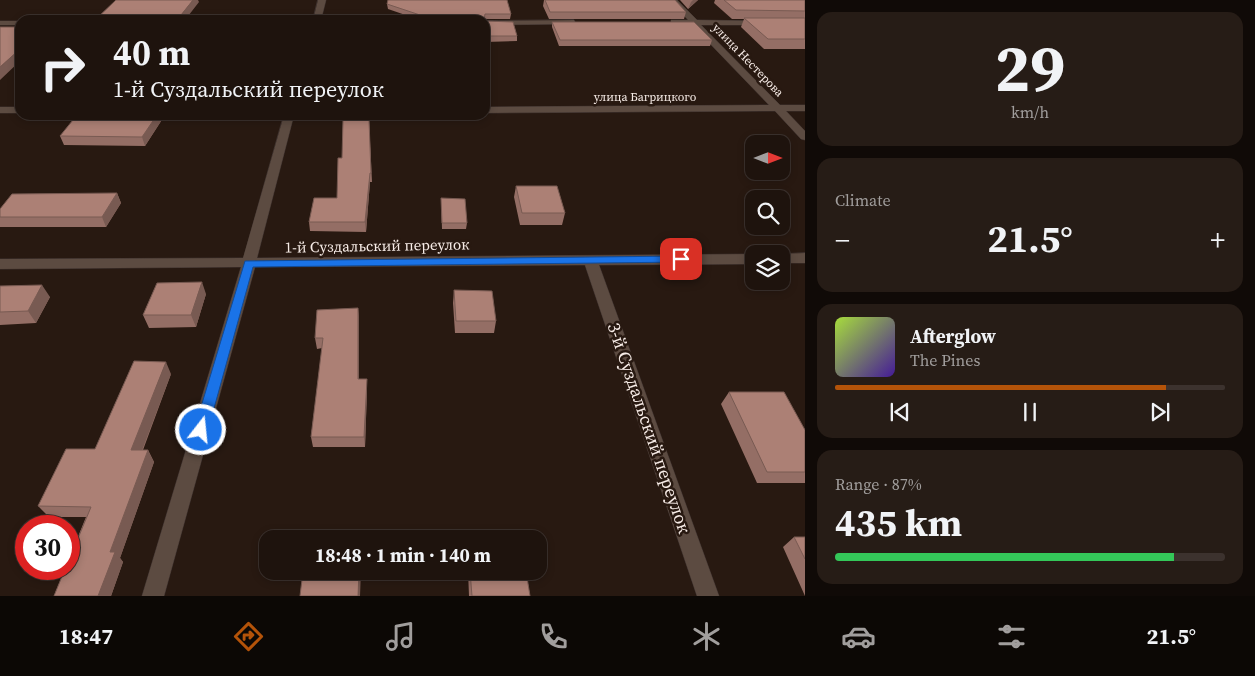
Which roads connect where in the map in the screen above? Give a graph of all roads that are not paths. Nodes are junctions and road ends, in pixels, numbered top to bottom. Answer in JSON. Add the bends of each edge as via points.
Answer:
{"nodes":[{"id":1,"x":322,"y":0,"type":"edge"},
{"id":2,"x":673,"y":0,"type":"edge"},
{"id":3,"x":318,"y":15,"type":"edge"},
{"id":4,"x":490,"y":22,"type":"edge"},
{"id":5,"x":584,"y":22,"type":"edge"},
{"id":6,"x":664,"y":22,"type":"edge"},
{"id":7,"x":694,"y":22,"type":"junction"},
{"id":8,"x":0,"y":23,"type":"edge"},
{"id":9,"x":15,"y":23,"type":"edge"},
{"id":10,"x":768,"y":23,"type":"edge"},
{"id":11,"x":777,"y":108,"type":"junction"},
{"id":12,"x":805,"y":108,"type":"edge"},
{"id":13,"x":0,"y":110,"type":"edge"},
{"id":14,"x":15,"y":110,"type":"edge"},
{"id":15,"x":490,"y":110,"type":"edge"},
{"id":16,"x":288,"y":120,"type":"edge"},
{"id":17,"x":805,"y":137,"type":"edge"},
{"id":18,"x":790,"y":258,"type":"edge"},
{"id":19,"x":805,"y":258,"type":"edge"},
{"id":20,"x":745,"y":259,"type":"edge"},
{"id":21,"x":590,"y":260,"type":"junction"},
{"id":22,"x":249,"y":263,"type":"junction"},
{"id":23,"x":0,"y":264,"type":"edge"},
{"id":24,"x":153,"y":596,"type":"edge"},
{"id":25,"x":708,"y":596,"type":"edge"}],
"edges":[{"from":1,"to":3,"type":"street"},
{"from":2,"to":7,"type":"street","name":"улица Нестерова"},
{"from":4,"to":5,"type":"street"},
{"from":6,"to":7,"type":"street"},
{"from":7,"to":10,"type":"street"},
{"from":7,"to":11,"type":"street","name":"улица Нестерова"},
{"from":8,"to":9,"type":"street"},
{"from":11,"to":12,"type":"street","name":"улица Багрицкого"},
{"from":11,"to":15,"type":"street","name":"улица Багрицкого"},
{"from":11,"to":17,"type":"street","name":"улица Нестерова"},
{"from":13,"to":14,"type":"street"},
{"from":16,"to":22,"type":"street"},
{"from":18,"to":19,"type":"street"},
{"from":20,"to":21,"type":"street","name":"1-й Суздальский переулок"},
{"from":21,"to":22,"type":"street","name":"1-й Суздальский переулок"},
{"from":21,"to":25,"type":"street","name":"3-й Суздальский переулок"},
{"from":22,"to":23,"type":"street","name":"1-й Суздальский переулок"},
{"from":22,"to":24,"type":"street"}]}
